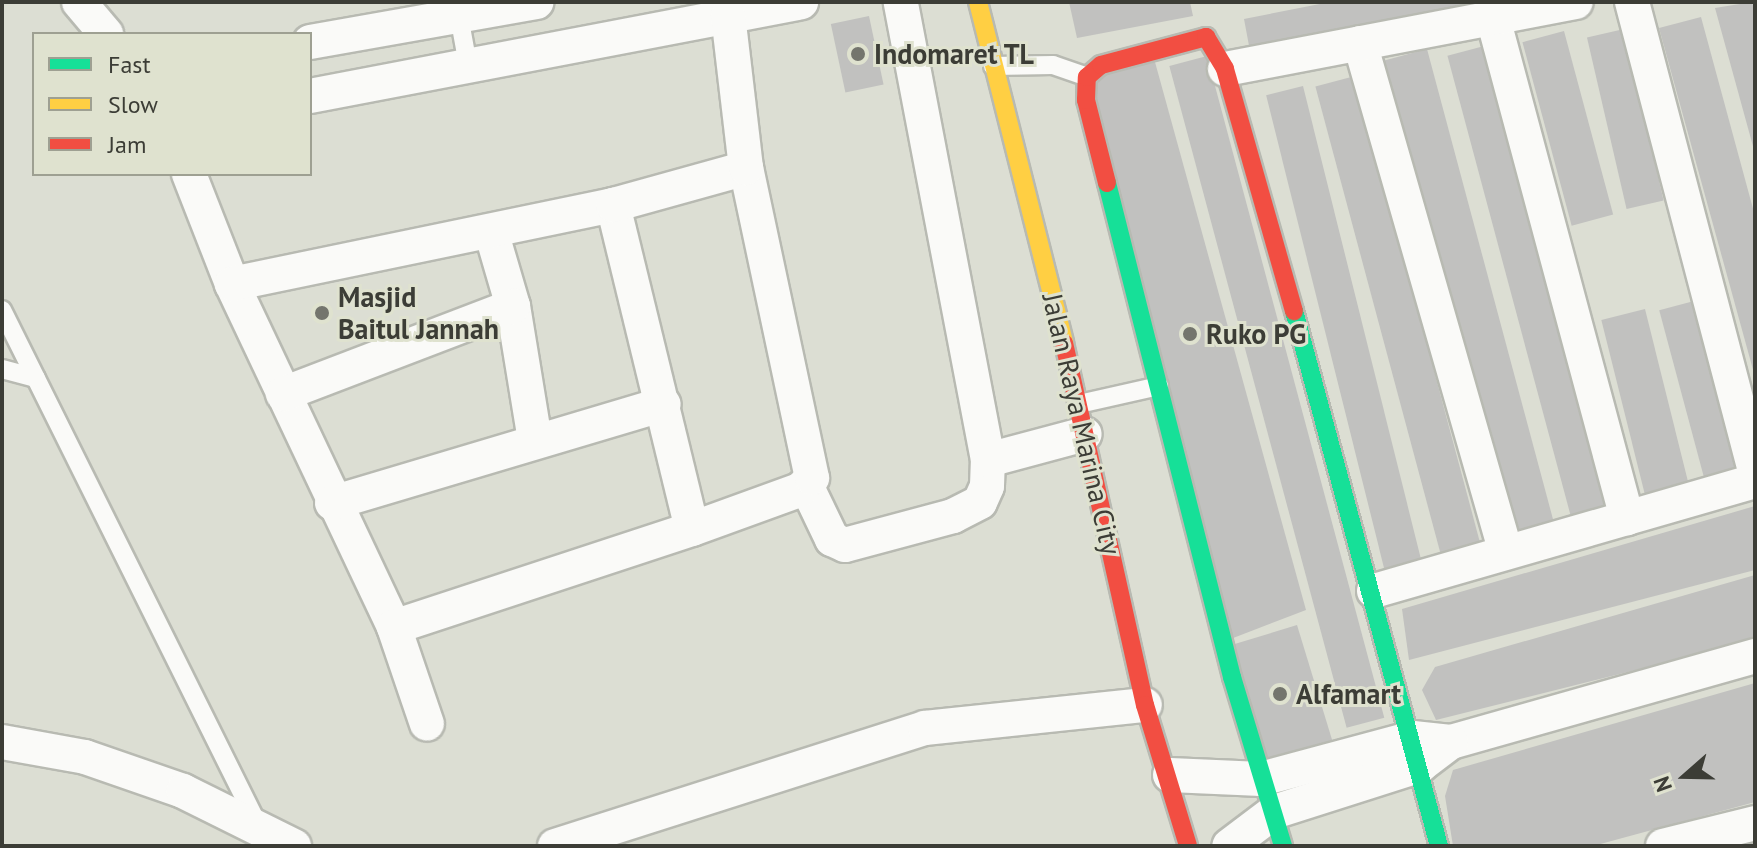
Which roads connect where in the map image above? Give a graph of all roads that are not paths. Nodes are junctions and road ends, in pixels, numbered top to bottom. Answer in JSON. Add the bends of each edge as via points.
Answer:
{"nodes":[{"id":1,"x":79,"y":2,"type":"edge"},
{"id":2,"x":536,"y":2,"type":"edge"},
{"id":3,"x":901,"y":2,"type":"edge"},
{"id":4,"x":978,"y":2,"type":"edge"},
{"id":5,"x":1576,"y":2,"type":"edge"},
{"id":6,"x":1632,"y":2,"type":"edge"},
{"id":7,"x":788,"y":3,"type":"edge"},
{"id":8,"x":728,"y":15,"type":"junction"},
{"id":9,"x":459,"y":16,"type":"junction"},
{"id":10,"x":1493,"y":18,"type":"junction"},
{"id":11,"x":104,"y":32,"type":"edge"},
{"id":12,"x":312,"y":42,"type":"edge"},
{"id":13,"x":1360,"y":43,"type":"junction"},
{"id":14,"x":468,"y":65,"type":"junction"},
{"id":15,"x":993,"y":66,"type":"junction"},
{"id":16,"x":1225,"y":69,"type":"junction"},
{"id":17,"x":1087,"y":77,"type":"junction"},
{"id":18,"x":312,"y":96,"type":"edge"},
{"id":19,"x":746,"y":168,"type":"junction"},
{"id":20,"x":190,"y":176,"type":"edge"},
{"id":21,"x":613,"y":205,"type":"junction"},
{"id":22,"x":491,"y":231,"type":"junction"},
{"id":23,"x":232,"y":284,"type":"junction"},
{"id":24,"x":513,"y":306,"type":"junction"},
{"id":25,"x":2,"y":310,"type":"edge"},
{"id":26,"x":2,"y":369,"type":"edge"},
{"id":27,"x":36,"y":378,"type":"junction"},
{"id":28,"x":1161,"y":385,"type":"junction"},
{"id":29,"x":283,"y":394,"type":"junction"},
{"id":30,"x":664,"y":404,"type":"junction"},
{"id":31,"x":1082,"y":419,"type":"junction"},
{"id":32,"x":535,"y":440,"type":"junction"},
{"id":33,"x":988,"y":460,"type":"junction"},
{"id":34,"x":1755,"y":470,"type":"edge"},
{"id":35,"x":1755,"y":481,"type":"edge"},
{"id":36,"x":807,"y":487,"type":"junction"},
{"id":37,"x":332,"y":503,"type":"junction"},
{"id":38,"x":1627,"y":518,"type":"junction"},
{"id":39,"x":692,"y":529,"type":"junction"},
{"id":40,"x":1506,"y":553,"type":"junction"},
{"id":41,"x":1374,"y":591,"type":"junction"},
{"id":42,"x":394,"y":627,"type":"junction"},
{"id":43,"x":1755,"y":656,"type":"edge"},
{"id":44,"x":1145,"y":705,"type":"junction"},
{"id":45,"x":427,"y":724,"type":"dead end"},
{"id":46,"x":2,"y":742,"type":"edge"},
{"id":47,"x":1417,"y":751,"type":"junction"},
{"id":48,"x":1170,"y":775,"type":"junction"},
{"id":49,"x":1261,"y":779,"type":"junction"},
{"id":50,"x":1274,"y":812,"type":"junction"},
{"id":51,"x":1742,"y":833,"type":"edge"},
{"id":52,"x":264,"y":838,"type":"edge"},
{"id":53,"x":294,"y":846,"type":"edge"},
{"id":54,"x":555,"y":846,"type":"edge"},
{"id":55,"x":1188,"y":846,"type":"edge"},
{"id":56,"x":1229,"y":846,"type":"edge"},
{"id":57,"x":1283,"y":846,"type":"edge"},
{"id":58,"x":1439,"y":846,"type":"edge"},
{"id":59,"x":1663,"y":846,"type":"edge"}],
"edges":[{"from":1,"to":11,"type":"street"},
{"from":2,"to":9,"type":"street"},
{"from":3,"to":33,"type":"street"},
{"from":4,"to":15,"type":"street","name":"Jalan Raya Marina City"},
{"from":5,"to":10,"type":"street"},
{"from":6,"to":34,"type":"street"},
{"from":7,"to":8,"type":"street"},
{"from":8,"to":14,"type":"street"},
{"from":8,"to":19,"type":"street"},
{"from":9,"to":12,"type":"street"},
{"from":9,"to":14,"type":"lane"},
{"from":10,"to":13,"type":"street"},
{"from":10,"to":38,"type":"street"},
{"from":13,"to":16,"type":"street"},
{"from":13,"to":40,"type":"street"},
{"from":14,"to":18,"type":"street"},
{"from":15,"to":17,"type":"lane","via":[[1053,65]]},
{"from":15,"to":31,"type":"street","name":"Jalan Raya Marina City"},
{"from":16,"to":17,"type":"street","via":[[1206,37],[1101,65]]},
{"from":16,"to":41,"type":"street"},
{"from":17,"to":28,"type":"street","via":[[1086,100]]},
{"from":19,"to":21,"type":"street"},
{"from":19,"to":36,"type":"street","via":[[812,478]]},
{"from":20,"to":23,"type":"street"},
{"from":21,"to":22,"type":"street"},
{"from":21,"to":30,"type":"street"},
{"from":22,"to":23,"type":"street"},
{"from":22,"to":24,"type":"street"},
{"from":23,"to":29,"type":"street"},
{"from":24,"to":29,"type":"street"},
{"from":24,"to":32,"type":"street"},
{"from":25,"to":27,"type":"lane"},
{"from":26,"to":27,"type":"lane"},
{"from":27,"to":52,"type":"lane"},
{"from":28,"to":31,"type":"lane"},
{"from":28,"to":49,"type":"street"},
{"from":29,"to":37,"type":"street"},
{"from":30,"to":32,"type":"street"},
{"from":30,"to":39,"type":"street"},
{"from":31,"to":33,"type":"street"},
{"from":31,"to":44,"type":"street","name":"Jalan Raya Marina City"},
{"from":32,"to":37,"type":"street"},
{"from":33,"to":36,"type":"street","via":[[980,502],[868,542],[845,545],[832,539]]},
{"from":35,"to":38,"type":"street"},
{"from":36,"to":39,"type":"street"},
{"from":37,"to":42,"type":"street"},
{"from":38,"to":40,"type":"street"},
{"from":39,"to":42,"type":"street"},
{"from":40,"to":41,"type":"street"},
{"from":41,"to":47,"type":"street"},
{"from":42,"to":45,"type":"street"},
{"from":43,"to":47,"type":"street"},
{"from":44,"to":48,"type":"street","name":"Jalan Raya Marina City"},
{"from":44,"to":54,"type":"street","via":[[925,728]]},
{"from":46,"to":52,"type":"street","via":[[85,757],[183,791]]},
{"from":47,"to":49,"type":"street"},
{"from":47,"to":50,"type":"street"},
{"from":47,"to":58,"type":"street"},
{"from":48,"to":49,"type":"street"},
{"from":48,"to":55,"type":"street","name":"Jalan Raya Marina City"},
{"from":49,"to":50,"type":"street"},
{"from":50,"to":56,"type":"street"},
{"from":50,"to":57,"type":"street"},
{"from":51,"to":59,"type":"street"},
{"from":52,"to":53,"type":"street"}]}
